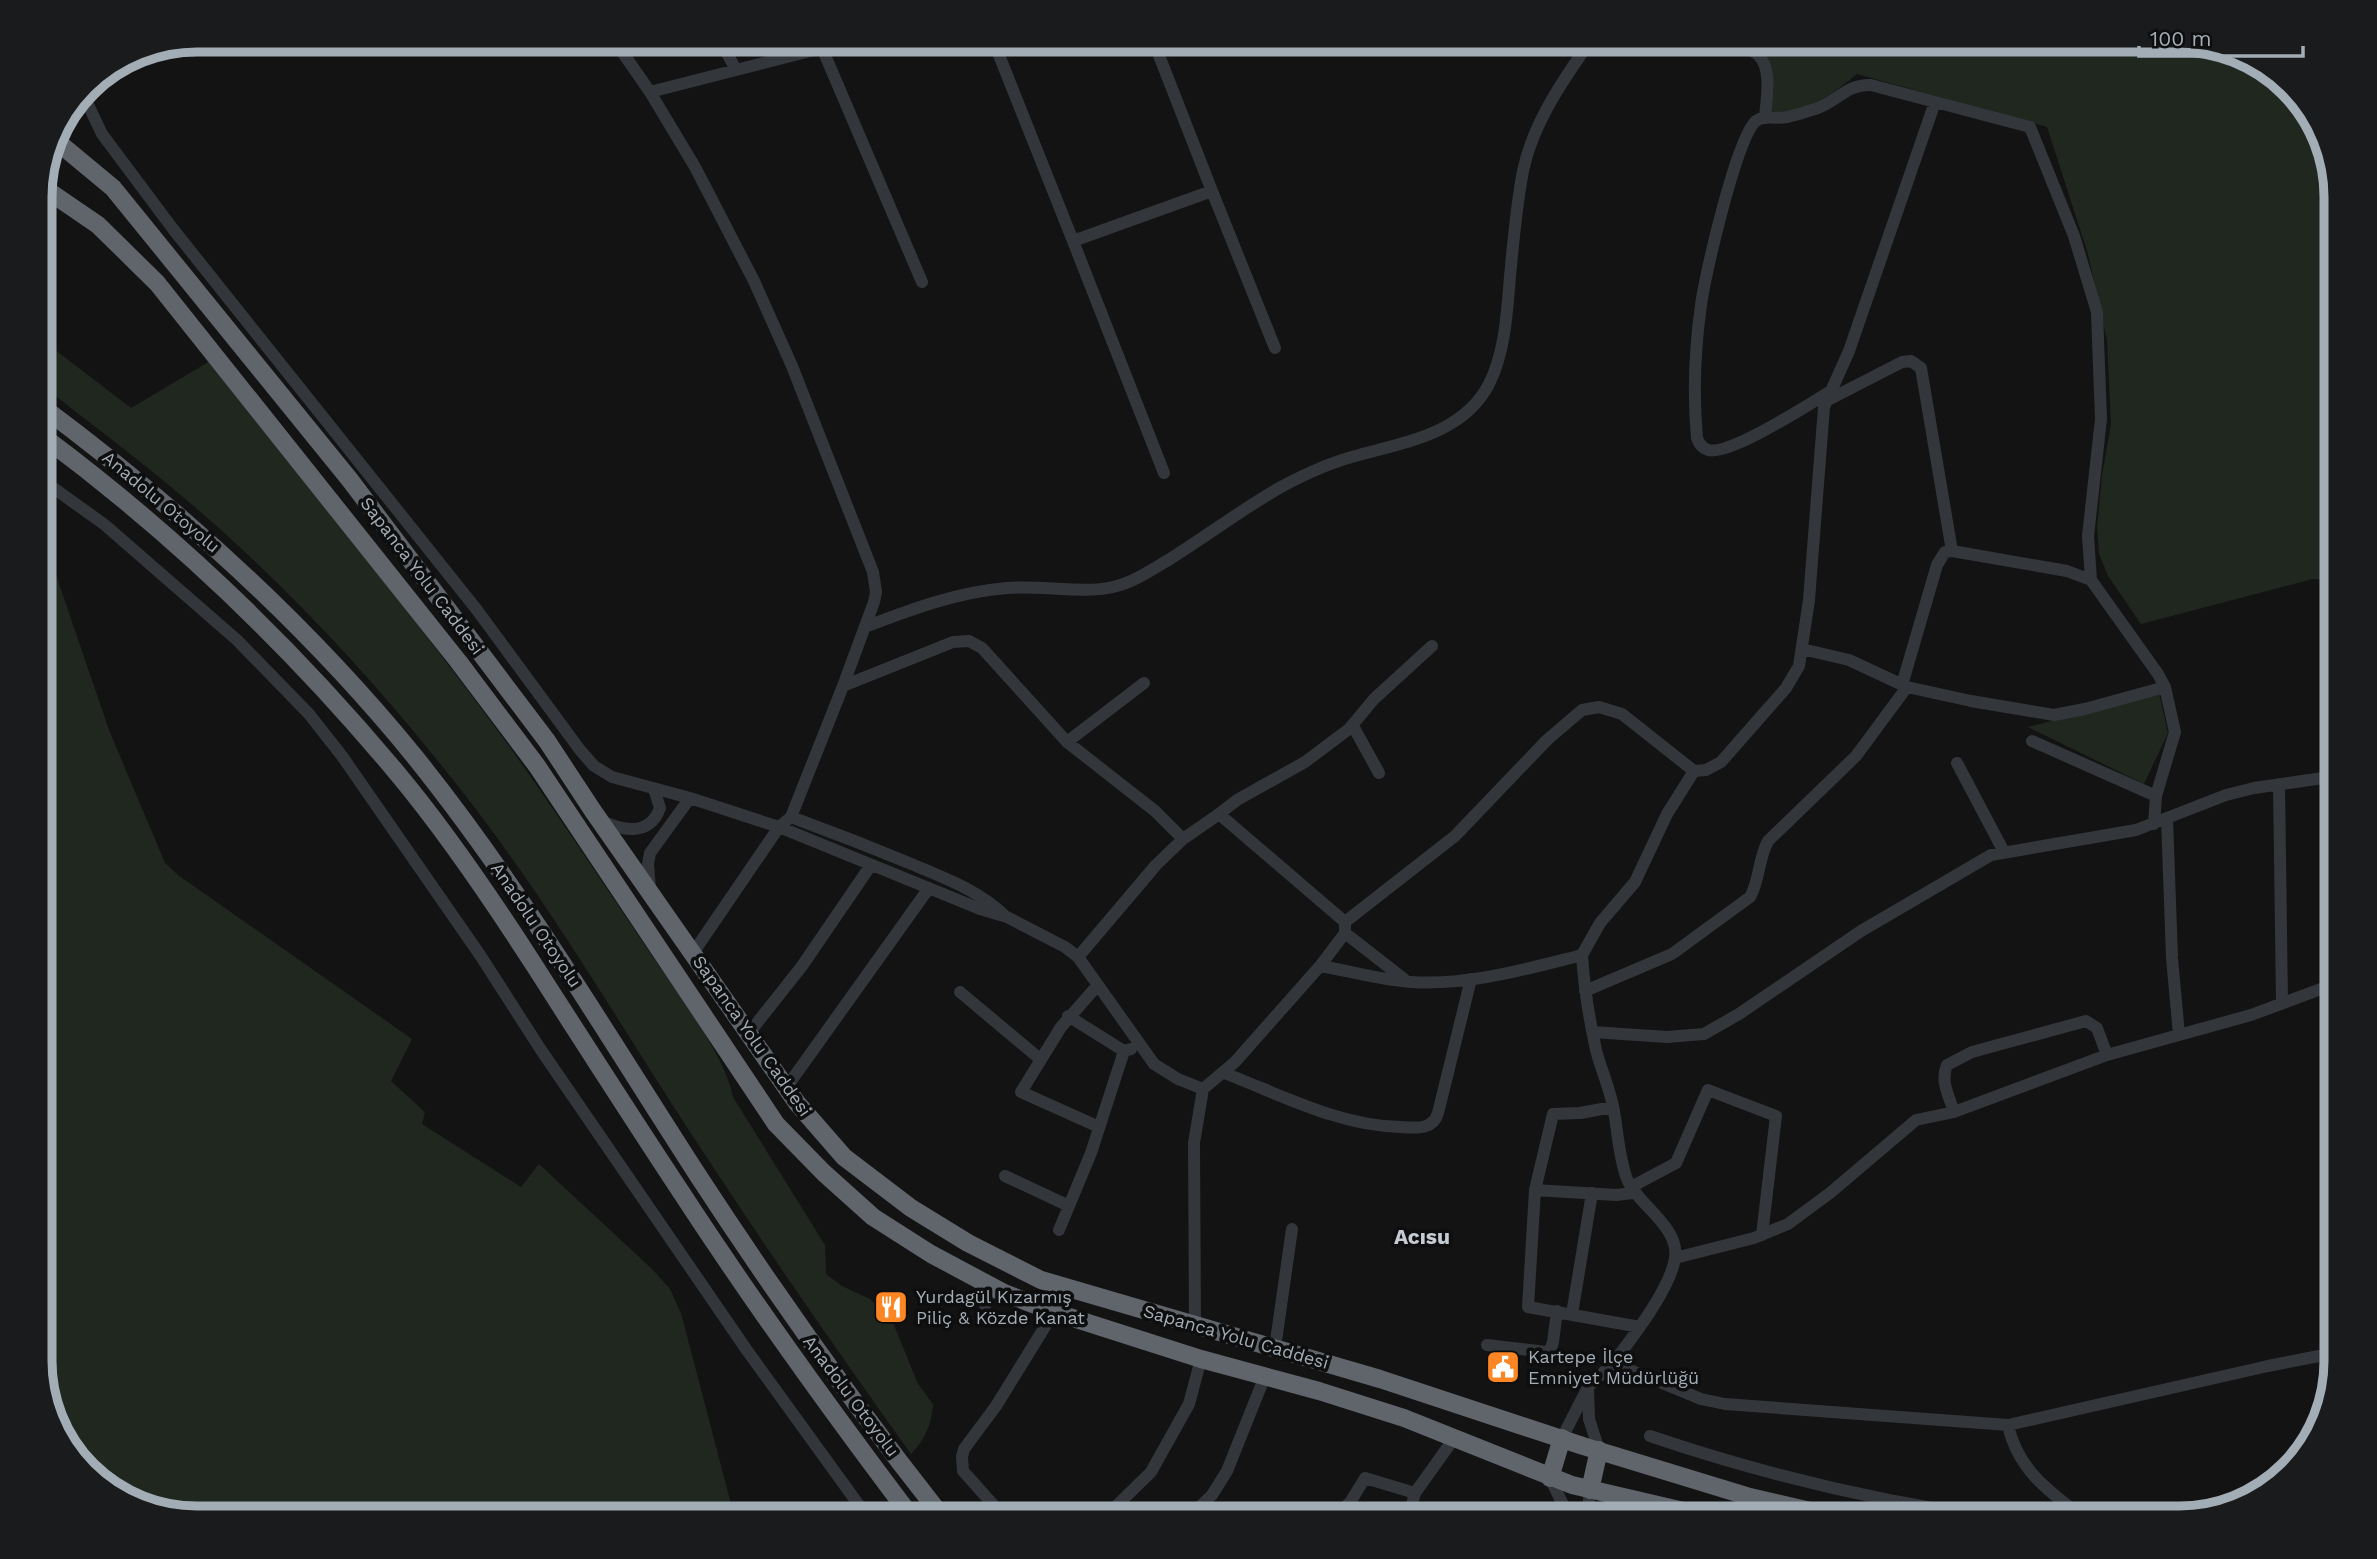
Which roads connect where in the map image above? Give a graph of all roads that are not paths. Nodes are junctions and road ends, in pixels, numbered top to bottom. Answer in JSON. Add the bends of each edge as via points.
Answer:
{"nodes":[{"id":1,"x":622,"y":52,"type":"edge"},
{"id":2,"x":726,"y":52,"type":"edge"},
{"id":3,"x":794,"y":52,"type":"edge"},
{"id":4,"x":823,"y":52,"type":"edge"},
{"id":5,"x":998,"y":52,"type":"edge"},
{"id":6,"x":1158,"y":52,"type":"edge"},
{"id":7,"x":1584,"y":52,"type":"edge"},
{"id":8,"x":1754,"y":52,"type":"edge"},
{"id":9,"x":736,"y":70,"type":"junction"},
{"id":10,"x":650,"y":92,"type":"junction"},
{"id":11,"x":1935,"y":102,"type":"junction"},
{"id":12,"x":88,"y":104,"type":"edge"},
{"id":13,"x":1765,"y":118,"type":"junction"},
{"id":14,"x":62,"y":146,"type":"edge"},
{"id":15,"x":1212,"y":191,"type":"junction"},
{"id":16,"x":53,"y":194,"type":"edge"},
{"id":17,"x":1073,"y":240,"type":"junction"},
{"id":18,"x":922,"y":282,"type":"dead end"},
{"id":19,"x":1275,"y":348,"type":"dead end"},
{"id":20,"x":1830,"y":395,"type":"junction"},
{"id":21,"x":53,"y":415,"type":"edge"},
{"id":22,"x":53,"y":445,"type":"edge"},
{"id":23,"x":1164,"y":473,"type":"dead end"},
{"id":24,"x":53,"y":488,"type":"edge"},
{"id":25,"x":1952,"y":551,"type":"junction"},
{"id":26,"x":2091,"y":580,"type":"junction"},
{"id":27,"x":865,"y":627,"type":"junction"},
{"id":28,"x":1432,"y":646,"type":"dead end"},
{"id":29,"x":1802,"y":649,"type":"junction"},
{"id":30,"x":1144,"y":683,"type":"dead end"},
{"id":31,"x":843,"y":686,"type":"junction"},
{"id":32,"x":1904,"y":686,"type":"junction"},
{"id":33,"x":2165,"y":687,"type":"junction"},
{"id":34,"x":1353,"y":726,"type":"junction"},
{"id":35,"x":2032,"y":741,"type":"dead end"},
{"id":36,"x":1067,"y":742,"type":"junction"},
{"id":37,"x":1957,"y":763,"type":"dead end"},
{"id":38,"x":1693,"y":771,"type":"junction"},
{"id":39,"x":1379,"y":773,"type":"dead end"},
{"id":40,"x":2324,"y":778,"type":"edge"},
{"id":41,"x":2279,"y":784,"type":"junction"},
{"id":42,"x":654,"y":789,"type":"junction"},
{"id":43,"x":2156,"y":796,"type":"junction"},
{"id":44,"x":690,"y":798,"type":"junction"},
{"id":45,"x":1219,"y":814,"type":"junction"},
{"id":46,"x":791,"y":817,"type":"junction"},
{"id":47,"x":2167,"y":819,"type":"junction"},
{"id":48,"x":599,"y":820,"type":"junction"},
{"id":49,"x":2154,"y":824,"type":"junction"},
{"id":50,"x":779,"y":827,"type":"junction"},
{"id":51,"x":1183,"y":839,"type":"junction"},
{"id":52,"x":2004,"y":852,"type":"junction"},
{"id":53,"x":871,"y":865,"type":"junction"},
{"id":54,"x":929,"y":888,"type":"junction"},
{"id":55,"x":650,"y":890,"type":"junction"},
{"id":56,"x":1007,"y":917,"type":"junction"},
{"id":57,"x":1345,"y":927,"type":"junction"},
{"id":58,"x":693,"y":953,"type":"junction"},
{"id":59,"x":1582,"y":955,"type":"junction"},
{"id":60,"x":1078,"y":957,"type":"junction"},
{"id":61,"x":1320,"y":966,"type":"junction"},
{"id":62,"x":1471,"y":979,"type":"junction"},
{"id":63,"x":1407,"y":982,"type":"junction"},
{"id":64,"x":1097,"y":986,"type":"junction"},
{"id":65,"x":2324,"y":988,"type":"edge"},
{"id":66,"x":1585,"y":991,"type":"junction"},
{"id":67,"x":960,"y":992,"type":"dead end"},
{"id":68,"x":2282,"y":1003,"type":"junction"},
{"id":69,"x":1068,"y":1016,"type":"junction"},
{"id":70,"x":1593,"y":1032,"type":"junction"},
{"id":71,"x":749,"y":1033,"type":"junction"},
{"id":72,"x":2179,"y":1035,"type":"junction"},
{"id":73,"x":1140,"y":1046,"type":"junction"},
{"id":74,"x":1124,"y":1051,"type":"junction"},
{"id":75,"x":2108,"y":1055,"type":"junction"},
{"id":76,"x":1040,"y":1059,"type":"junction"},
{"id":77,"x":1224,"y":1073,"type":"junction"},
{"id":78,"x":786,"y":1088,"type":"junction"},
{"id":79,"x":1203,"y":1089,"type":"junction"},
{"id":80,"x":1613,"y":1107,"type":"junction"},
{"id":81,"x":1954,"y":1112,"type":"junction"},
{"id":82,"x":1099,"y":1127,"type":"junction"},
{"id":83,"x":1005,"y":1176,"type":"dead end"},
{"id":84,"x":1535,"y":1190,"type":"junction"},
{"id":85,"x":1632,"y":1190,"type":"junction"},
{"id":86,"x":1592,"y":1193,"type":"junction"},
{"id":87,"x":1069,"y":1206,"type":"junction"},
{"id":88,"x":1292,"y":1229,"type":"dead end"},
{"id":89,"x":1059,"y":1230,"type":"dead end"},
{"id":90,"x":1762,"y":1235,"type":"junction"},
{"id":91,"x":1675,"y":1258,"type":"junction"},
{"id":92,"x":993,"y":1287,"type":"junction"},
{"id":93,"x":985,"y":1306,"type":"dead end"},
{"id":94,"x":1557,"y":1311,"type":"junction"},
{"id":95,"x":1054,"y":1312,"type":"junction"},
{"id":96,"x":1572,"y":1314,"type":"junction"},
{"id":97,"x":1195,"y":1326,"type":"junction"},
{"id":98,"x":1640,"y":1327,"type":"junction"},
{"id":99,"x":1487,"y":1345,"type":"dead end"},
{"id":100,"x":1275,"y":1348,"type":"junction"},
{"id":101,"x":2324,"y":1356,"type":"edge"},
{"id":102,"x":1201,"y":1359,"type":"junction"},
{"id":103,"x":1613,"y":1363,"type":"junction"},
{"id":104,"x":1265,"y":1376,"type":"junction"},
{"id":105,"x":1588,"y":1387,"type":"junction"},
{"id":106,"x":2008,"y":1425,"type":"junction"},
{"id":107,"x":1650,"y":1436,"type":"dead end"},
{"id":108,"x":1455,"y":1437,"type":"junction"},
{"id":109,"x":1562,"y":1438,"type":"junction"},
{"id":110,"x":1599,"y":1450,"type":"junction"},
{"id":111,"x":1550,"y":1478,"type":"junction"},
{"id":112,"x":1590,"y":1490,"type":"junction"},
{"id":113,"x":1415,"y":1493,"type":"junction"},
{"id":114,"x":860,"y":1506,"type":"edge"},
{"id":115,"x":904,"y":1506,"type":"edge"},
{"id":116,"x":934,"y":1506,"type":"edge"},
{"id":117,"x":994,"y":1506,"type":"edge"},
{"id":118,"x":1117,"y":1506,"type":"edge"},
{"id":119,"x":1201,"y":1506,"type":"edge"},
{"id":120,"x":1346,"y":1506,"type":"edge"},
{"id":121,"x":1412,"y":1506,"type":"edge"},
{"id":122,"x":1564,"y":1506,"type":"edge"},
{"id":123,"x":1588,"y":1506,"type":"edge"},
{"id":124,"x":1661,"y":1506,"type":"edge"},
{"id":125,"x":1789,"y":1506,"type":"edge"},
{"id":126,"x":1921,"y":1506,"type":"edge"},
{"id":127,"x":2069,"y":1506,"type":"edge"}],
"edges":[{"from":1,"to":10,"type":"street"},
{"from":2,"to":9,"type":"street"},
{"from":3,"to":9,"type":"street"},
{"from":4,"to":18,"type":"street"},
{"from":5,"to":17,"type":"street"},
{"from":6,"to":15,"type":"street"},
{"from":7,"to":27,"type":"street","via":[[1537,129],[1527,155],[1497,367],[1478,401],[1461,417],[1420,439],[1307,474],[1128,583],[1109,588],[977,591]]},
{"from":8,"to":13,"type":"street","via":[[1766,73]]},
{"from":9,"to":10,"type":"street"},
{"from":10,"to":27,"type":"street","via":[[754,281],[804,396],[873,572],[876,592]]},
{"from":11,"to":13,"type":"street","via":[[1860,85],[1821,107],[1784,118]]},
{"from":11,"to":20,"type":"street"},
{"from":11,"to":26,"type":"street","via":[[2030,127],[2083,260],[2097,312],[2102,396],[2088,536]]},
{"from":12,"to":42,"type":"street","via":[[102,134],[173,229],[477,610],[586,757],[612,777]]},
{"from":13,"to":20,"type":"street","via":[[1754,123],[1747,134],[1731,179],[1701,303],[1697,438],[1707,450],[1727,448]]},
{"from":14,"to":48,"type":"highway","name":"Sapanca Yolu Caddesi","via":[[113,188],[341,470],[547,741]]},
{"from":15,"to":17,"type":"street"},
{"from":15,"to":19,"type":"street"},
{"from":16,"to":92,"type":"highway","name":"Sapanca Yolu Caddesi","via":[[97,225],[157,283],[458,661],[537,766],[776,1124],[873,1217]]},
{"from":17,"to":23,"type":"street"},
{"from":20,"to":25,"type":"street","via":[[1902,362],[1911,361],[1921,368]]},
{"from":20,"to":29,"type":"street","via":[[1823,419]]},
{"from":21,"to":116,"type":"highway","name":"Anadolu Otoyolu","via":[[250,579],[319,648],[413,756],[513,888],[788,1310]]},
{"from":22,"to":115,"type":"highway","name":"Anadolu Otoyolu","via":[[163,532],[234,597],[306,669],[398,774],[493,901],[769,1323]]},
{"from":24,"to":114,"type":"street","via":[[105,525],[237,640],[342,756],[738,1339]]},
{"from":25,"to":26,"type":"street","via":[[2067,571]]},
{"from":25,"to":32,"type":"street","via":[[1945,552],[1937,565]]},
{"from":26,"to":33,"type":"street"},
{"from":27,"to":31,"type":"street"},
{"from":28,"to":34,"type":"street","via":[[1374,699]]},
{"from":29,"to":32,"type":"street","via":[[1849,660]]},
{"from":29,"to":38,"type":"street","via":[[1794,678],[1734,747],[1713,767]]},
{"from":30,"to":36,"type":"street"},
{"from":31,"to":36,"type":"street","via":[[953,642],[969,641],[982,648]]},
{"from":31,"to":46,"type":"street"},
{"from":32,"to":33,"type":"street","via":[[2054,715]]},
{"from":32,"to":66,"type":"street","via":[[1856,756],[1768,841],[1750,897],[1672,954]]},
{"from":33,"to":43,"type":"street","via":[[2175,732]]},
{"from":34,"to":39,"type":"street"},
{"from":34,"to":45,"type":"street","via":[[1305,762]]},
{"from":35,"to":43,"type":"street"},
{"from":36,"to":51,"type":"street","via":[[1155,811]]},
{"from":37,"to":52,"type":"street"},
{"from":38,"to":57,"type":"street","via":[[1622,714],[1599,707],[1582,710],[1455,836]]},
{"from":38,"to":59,"type":"street","via":[[1635,882],[1600,923]]},
{"from":40,"to":41,"type":"street"},
{"from":41,"to":47,"type":"street","via":[[2226,795]]},
{"from":41,"to":68,"type":"street"},
{"from":42,"to":44,"type":"street"},
{"from":42,"to":48,"type":"street","via":[[660,808],[646,826],[623,829]]},
{"from":43,"to":49,"type":"street"},
{"from":44,"to":50,"type":"street"},
{"from":44,"to":55,"type":"street","via":[[650,853]]},
{"from":45,"to":51,"type":"street"},
{"from":45,"to":57,"type":"street"},
{"from":46,"to":50,"type":"street"},
{"from":46,"to":56,"type":"street","via":[[955,882]]},
{"from":47,"to":49,"type":"street"},
{"from":47,"to":72,"type":"street"},
{"from":48,"to":55,"type":"highway","name":"Sapanca Yolu Caddesi"},
{"from":49,"to":52,"type":"street"},
{"from":50,"to":53,"type":"street"},
{"from":50,"to":58,"type":"street"},
{"from":51,"to":60,"type":"street"},
{"from":52,"to":70,"type":"street","via":[[1983,858],[1886,916],[1704,1034],[1667,1037]]},
{"from":53,"to":54,"type":"street"},
{"from":53,"to":71,"type":"street","via":[[802,966]]},
{"from":54,"to":56,"type":"street"},
{"from":54,"to":78,"type":"street"},
{"from":55,"to":58,"type":"highway","name":"Sapanca Yolu Caddesi"},
{"from":56,"to":60,"type":"street"},
{"from":57,"to":61,"type":"street"},
{"from":57,"to":63,"type":"street"},
{"from":58,"to":71,"type":"highway","name":"Sapanca Yolu Caddesi"},
{"from":59,"to":62,"type":"street"},
{"from":59,"to":66,"type":"street"},
{"from":60,"to":64,"type":"street"},
{"from":61,"to":63,"type":"street"},
{"from":61,"to":77,"type":"street"},
{"from":62,"to":63,"type":"street"},
{"from":62,"to":77,"type":"street","via":[[1436,1120],[1421,1128],[1354,1122]]},
{"from":64,"to":69,"type":"street"},
{"from":64,"to":73,"type":"street"},
{"from":65,"to":68,"type":"street"},
{"from":66,"to":70,"type":"street"},
{"from":67,"to":76,"type":"street"},
{"from":68,"to":72,"type":"street"},
{"from":69,"to":74,"type":"street"},
{"from":69,"to":76,"type":"street"},
{"from":70,"to":80,"type":"street"},
{"from":71,"to":78,"type":"highway","name":"Sapanca Yolu Caddesi"},
{"from":72,"to":75,"type":"street"},
{"from":73,"to":74,"type":"street"},
{"from":73,"to":79,"type":"street","via":[[1162,1070]]},
{"from":74,"to":82,"type":"street"},
{"from":75,"to":81,"type":"street"},
{"from":75,"to":81,"type":"street","via":[[2097,1028],[2086,1021],[1972,1052],[1947,1065],[1943,1073]]},
{"from":76,"to":82,"type":"street","via":[[1021,1092]]},
{"from":77,"to":79,"type":"street"},
{"from":78,"to":97,"type":"highway","name":"Sapanca Yolu Caddesi","via":[[844,1157],[911,1208],[968,1243],[1041,1280]]},
{"from":79,"to":97,"type":"street","via":[[1194,1143]]},
{"from":80,"to":84,"type":"street","via":[[1553,1114]]},
{"from":80,"to":85,"type":"street","via":[[1621,1158]]},
{"from":81,"to":90,"type":"street","via":[[1909,1124],[1830,1193]]},
{"from":82,"to":87,"type":"street"},
{"from":83,"to":87,"type":"street"},
{"from":84,"to":86,"type":"street"},
{"from":84,"to":94,"type":"street","via":[[1528,1307]]},
{"from":85,"to":86,"type":"street","via":[[1616,1195]]},
{"from":85,"to":90,"type":"street","via":[[1676,1163],[1709,1090],[1776,1116]]},
{"from":85,"to":91,"type":"street","via":[[1667,1229]]},
{"from":86,"to":96,"type":"street"},
{"from":87,"to":89,"type":"street"},
{"from":88,"to":100,"type":"street"},
{"from":90,"to":91,"type":"street"},
{"from":91,"to":98,"type":"street"},
{"from":92,"to":93,"type":"street"},
{"from":92,"to":95,"type":"highway","name":"Sapanca Yolu Caddesi"},
{"from":94,"to":96,"type":"street"},
{"from":94,"to":99,"type":"street","via":[[1550,1351]]},
{"from":95,"to":102,"type":"highway","name":"Sapanca Yolu Caddesi"},
{"from":95,"to":117,"type":"street","via":[[961,1457],[962,1471]]},
{"from":96,"to":98,"type":"street"},
{"from":97,"to":100,"type":"highway","name":"Sapanca Yolu Caddesi"},
{"from":98,"to":103,"type":"street"},
{"from":100,"to":109,"type":"highway","name":"Sapanca Yolu Caddesi"},
{"from":101,"to":106,"type":"street"},
{"from":102,"to":104,"type":"highway","name":"Sapanca Yolu Caddesi"},
{"from":102,"to":118,"type":"street","via":[[1189,1404],[1151,1472]]},
{"from":103,"to":105,"type":"street"},
{"from":103,"to":106,"type":"street","via":[[1701,1399],[1725,1404]]},
{"from":104,"to":108,"type":"highway","name":"Sapanca Yolu Caddesi"},
{"from":104,"to":119,"type":"street","via":[[1227,1471]]},
{"from":105,"to":109,"type":"street"},
{"from":105,"to":110,"type":"street","via":[[1589,1419]]},
{"from":106,"to":127,"type":"street","via":[[2021,1462]]},
{"from":107,"to":126,"type":"street","via":[[1773,1474]]},
{"from":108,"to":111,"type":"highway","name":"Sapanca Yolu Caddesi"},
{"from":108,"to":113,"type":"street"},
{"from":109,"to":110,"type":"highway","name":"Sapanca Yolu Caddesi"},
{"from":109,"to":111,"type":"highway"},
{"from":110,"to":112,"type":"highway"},
{"from":110,"to":125,"type":"highway","name":"Sapanca Yolu Caddesi"},
{"from":111,"to":112,"type":"highway","name":"Sapanca Yolu Caddesi"},
{"from":111,"to":122,"type":"street"},
{"from":112,"to":123,"type":"street"},
{"from":112,"to":124,"type":"highway","name":"Sapanca Yolu Caddesi"},
{"from":113,"to":120,"type":"street","via":[[1365,1478]]},
{"from":113,"to":121,"type":"street"}]}
